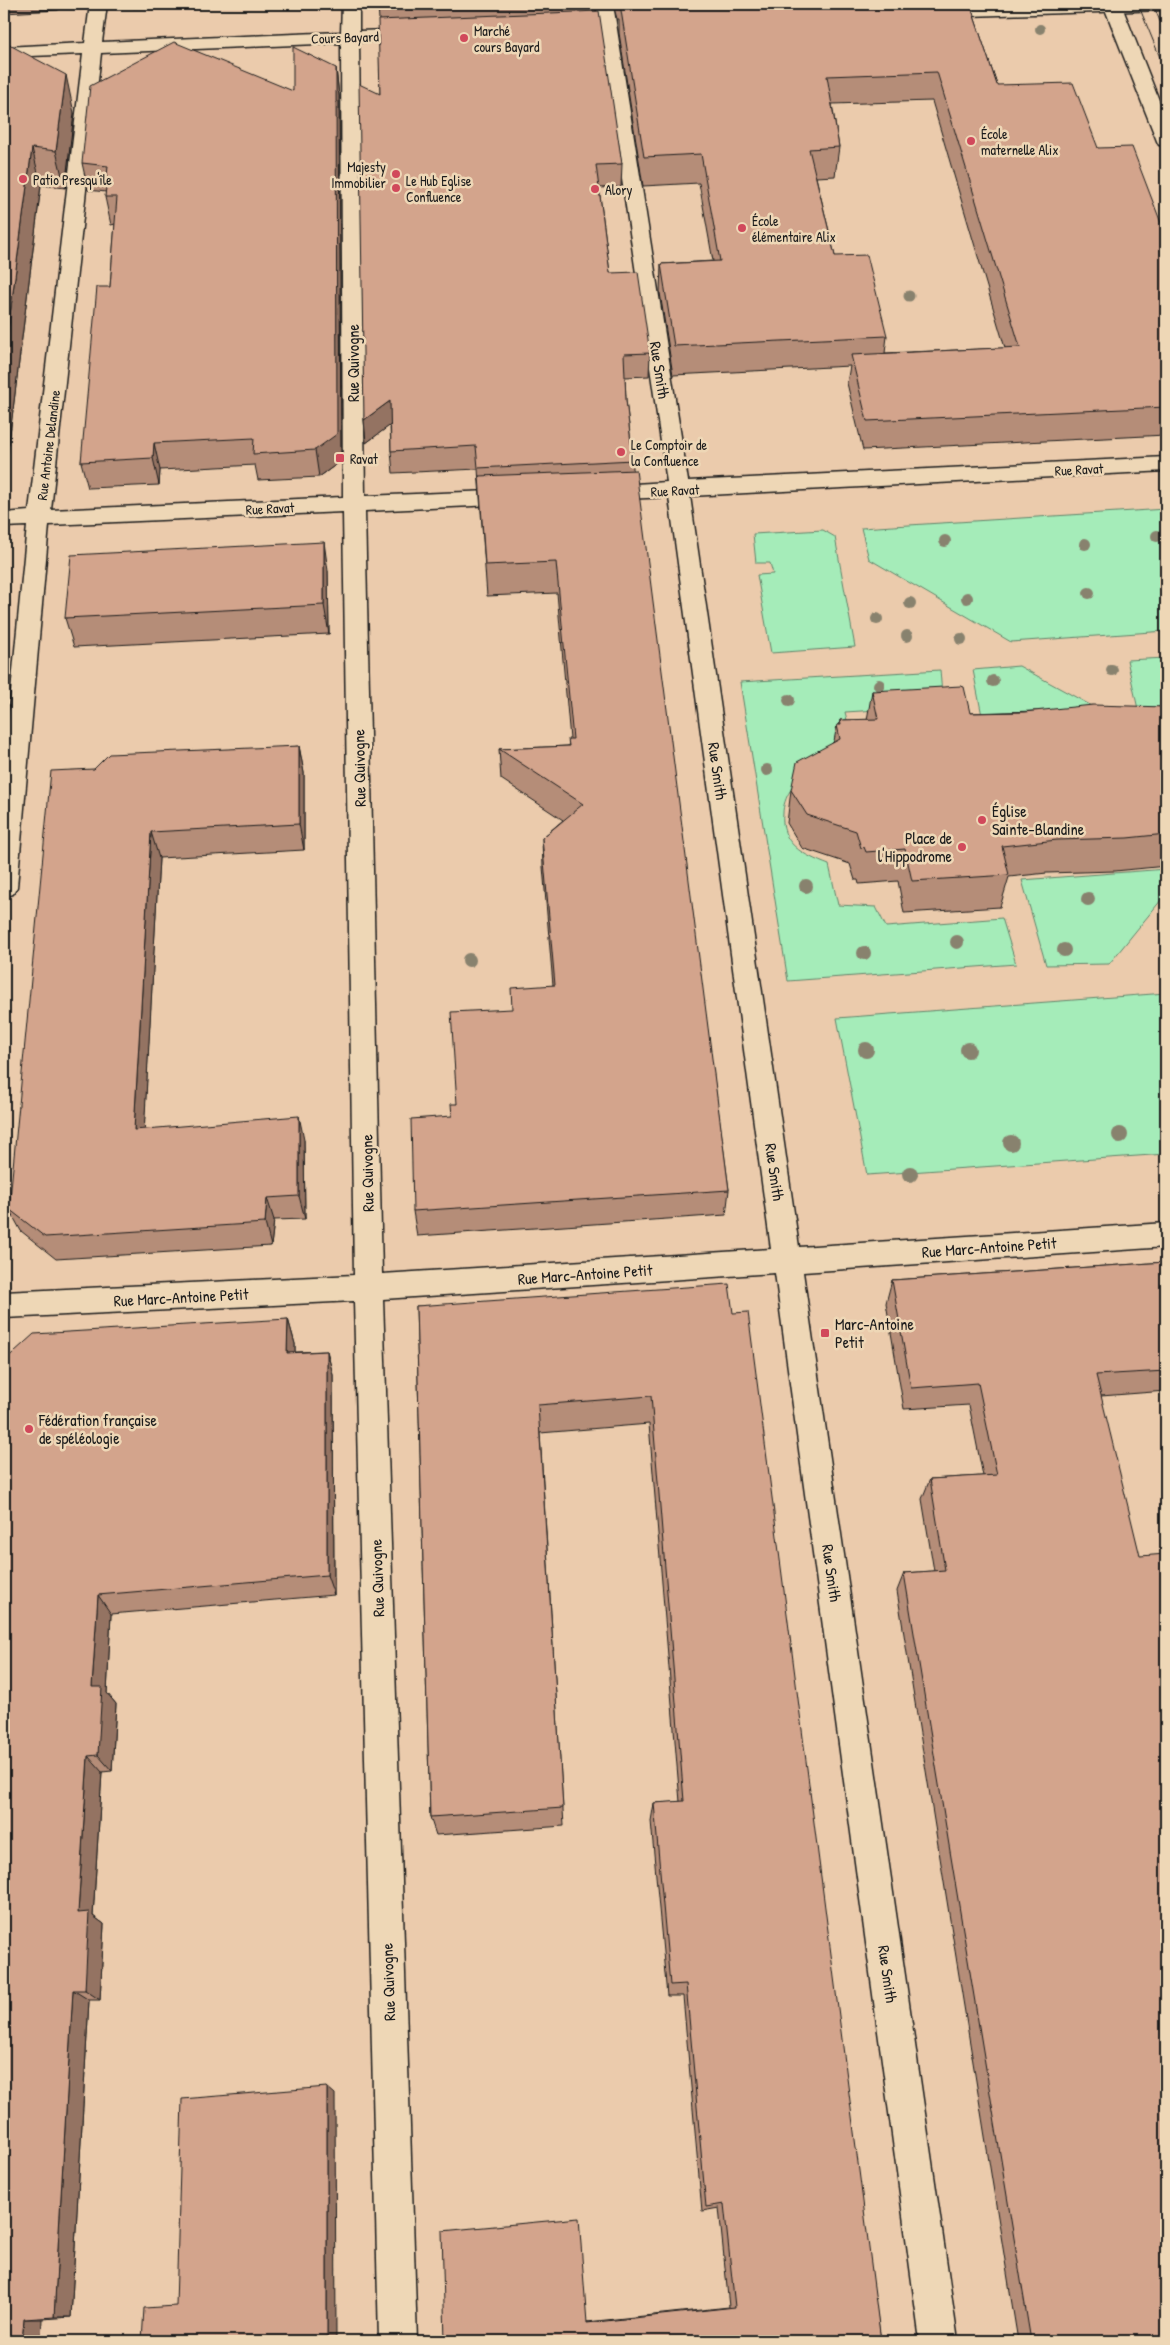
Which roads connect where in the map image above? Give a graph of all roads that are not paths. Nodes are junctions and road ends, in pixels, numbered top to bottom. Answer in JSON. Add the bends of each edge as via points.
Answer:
{"nodes":[{"id":1,"x":98,"y":4,"type":"edge"},
{"id":2,"x":350,"y":4,"type":"edge"},
{"id":3,"x":1112,"y":5,"type":"edge"},
{"id":4,"x":1166,"y":5,"type":"edge"},
{"id":5,"x":923,"y":13,"type":"edge"},
{"id":6,"x":608,"y":20,"type":"edge"},
{"id":7,"x":436,"y":34,"type":"edge"},
{"id":8,"x":350,"y":37,"type":"junction"},
{"id":9,"x":93,"y":49,"type":"junction"},
{"id":10,"x":4,"y":52,"type":"edge"},
{"id":11,"x":1166,"y":141,"type":"edge"},
{"id":12,"x":1166,"y":464,"type":"edge"},
{"id":13,"x":678,"y":490,"type":"junction"},
{"id":14,"x":578,"y":494,"type":"edge"},
{"id":15,"x":539,"y":496,"type":"edge"},
{"id":16,"x":354,"y":504,"type":"junction"},
{"id":17,"x":39,"y":518,"type":"junction"},
{"id":18,"x":4,"y":520,"type":"edge"},
{"id":19,"x":4,"y":887,"type":"edge"},
{"id":20,"x":1166,"y":1235,"type":"edge"},
{"id":21,"x":788,"y":1261,"type":"junction"},
{"id":22,"x":368,"y":1288,"type":"junction"},
{"id":23,"x":4,"y":1305,"type":"edge"},
{"id":24,"x":398,"y":2341,"type":"edge"},
{"id":25,"x":939,"y":2341,"type":"edge"}],
"edges":[{"from":1,"to":9,"type":"street","name":"Rue Antoine Delandine"},
{"from":2,"to":8,"type":"street","name":"Rue Quivogne"},
{"from":3,"to":4,"type":"street"},
{"from":3,"to":5,"type":"street"},
{"from":3,"to":11,"type":"street"},
{"from":6,"to":13,"type":"street","name":"Rue Smith"},
{"from":7,"to":8,"type":"street","name":"Cours Bayard"},
{"from":8,"to":9,"type":"street","name":"Cours Bayard"},
{"from":8,"to":16,"type":"street","name":"Rue Quivogne"},
{"from":9,"to":10,"type":"street","name":"Cours Bayard"},
{"from":9,"to":17,"type":"street","name":"Rue Antoine Delandine"},
{"from":12,"to":13,"type":"street","name":"Rue Ravat"},
{"from":13,"to":14,"type":"street","name":"Rue Ravat"},
{"from":13,"to":21,"type":"street","name":"Rue Smith"},
{"from":15,"to":16,"type":"street","name":"Rue Ravat"},
{"from":16,"to":17,"type":"street","name":"Rue Ravat"},
{"from":16,"to":22,"type":"street","name":"Rue Quivogne"},
{"from":17,"to":18,"type":"street","name":"Rue Ravat"},
{"from":17,"to":19,"type":"street","name":"Rue Antoine Delandine"},
{"from":20,"to":21,"type":"street","name":"Rue Marc-Antoine Petit"},
{"from":21,"to":22,"type":"street","name":"Rue Marc-Antoine Petit"},
{"from":21,"to":25,"type":"street","name":"Rue Smith"},
{"from":22,"to":23,"type":"street","name":"Rue Marc-Antoine Petit"},
{"from":22,"to":24,"type":"street","name":"Rue Quivogne"}]}
